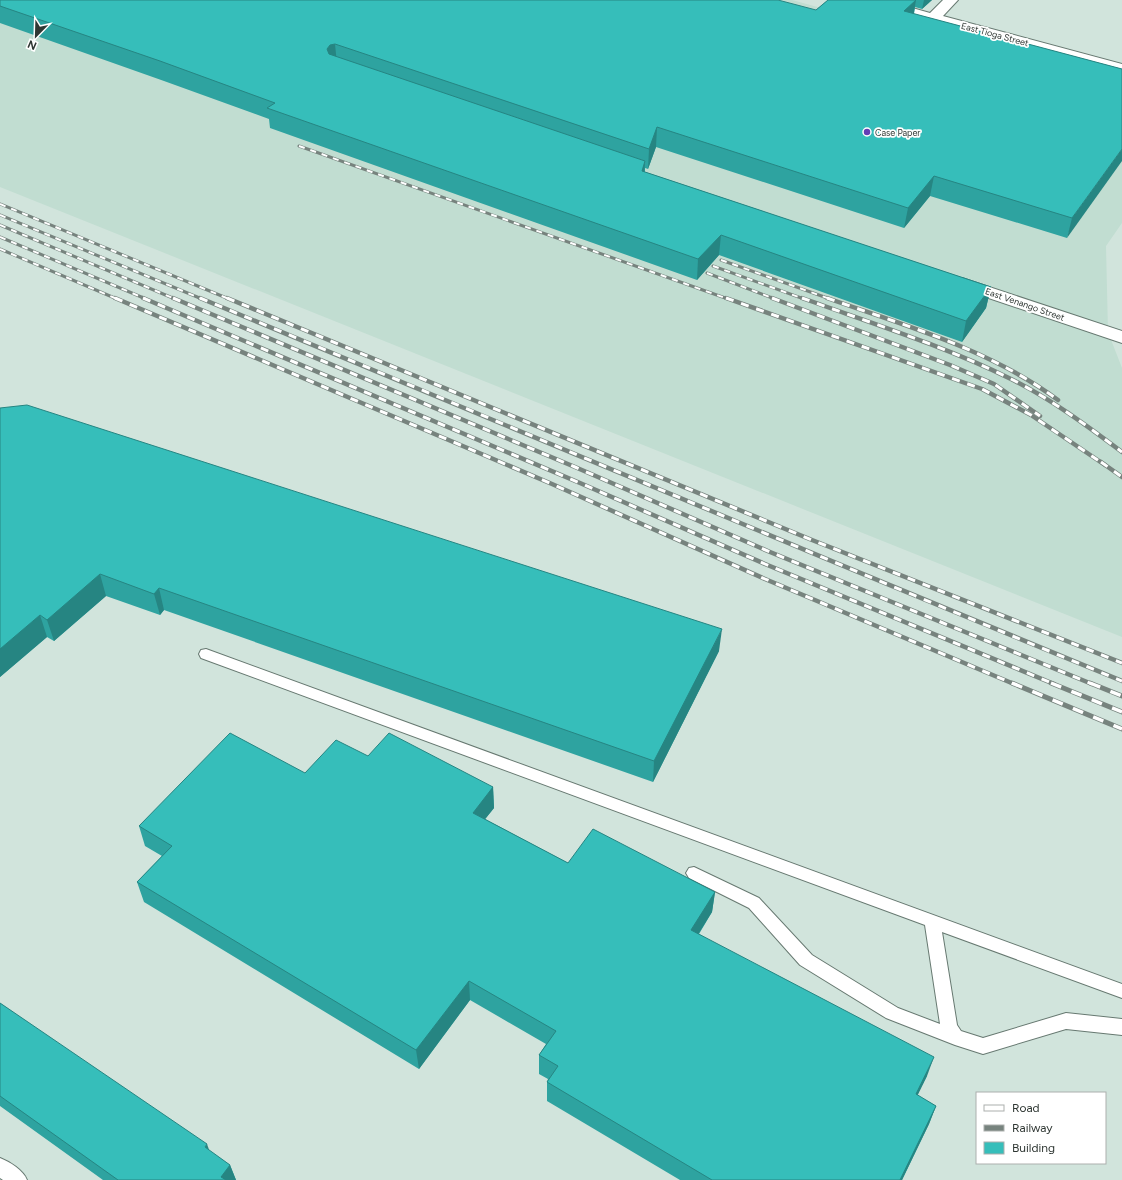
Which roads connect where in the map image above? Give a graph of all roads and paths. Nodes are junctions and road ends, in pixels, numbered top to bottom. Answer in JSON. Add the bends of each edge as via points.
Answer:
{"nodes":[{"id":1,"x":868,"y":0,"type":"edge"},
{"id":2,"x":951,"y":0,"type":"edge"},
{"id":3,"x":933,"y":18,"type":"junction"},
{"id":4,"x":1122,"y":69,"type":"edge"},
{"id":5,"x":944,"y":277,"type":"edge"},
{"id":6,"x":1122,"y":337,"type":"edge"},
{"id":7,"x":206,"y":654,"type":"dead end"},
{"id":8,"x":694,"y":872,"type":"dead end"},
{"id":9,"x":932,"y":921,"type":"junction"},
{"id":10,"x":1122,"y":991,"type":"edge"},
{"id":11,"x":1122,"y":1027,"type":"edge"},
{"id":12,"x":955,"y":1037,"type":"junction"},
{"id":13,"x":0,"y":1167,"type":"edge"},
{"id":14,"x":18,"y":1180,"type":"edge"}],
"edges":[{"from":1,"to":3,"type":"street","name":"East Tioga Street"},
{"from":2,"to":3,"type":"street"},
{"from":3,"to":4,"type":"street","name":"East Tioga Street"},
{"from":5,"to":6,"type":"street","name":"East Venango Street"},
{"from":7,"to":9,"type":"lane"},
{"from":8,"to":12,"type":"lane","via":[[754,903],[806,960],[892,1013]]},
{"from":9,"to":10,"type":"lane"},
{"from":9,"to":12,"type":"lane","via":[[948,1028]]},
{"from":11,"to":12,"type":"lane","via":[[1066,1021],[983,1046]]},
{"from":13,"to":14,"type":"lane"}]}
